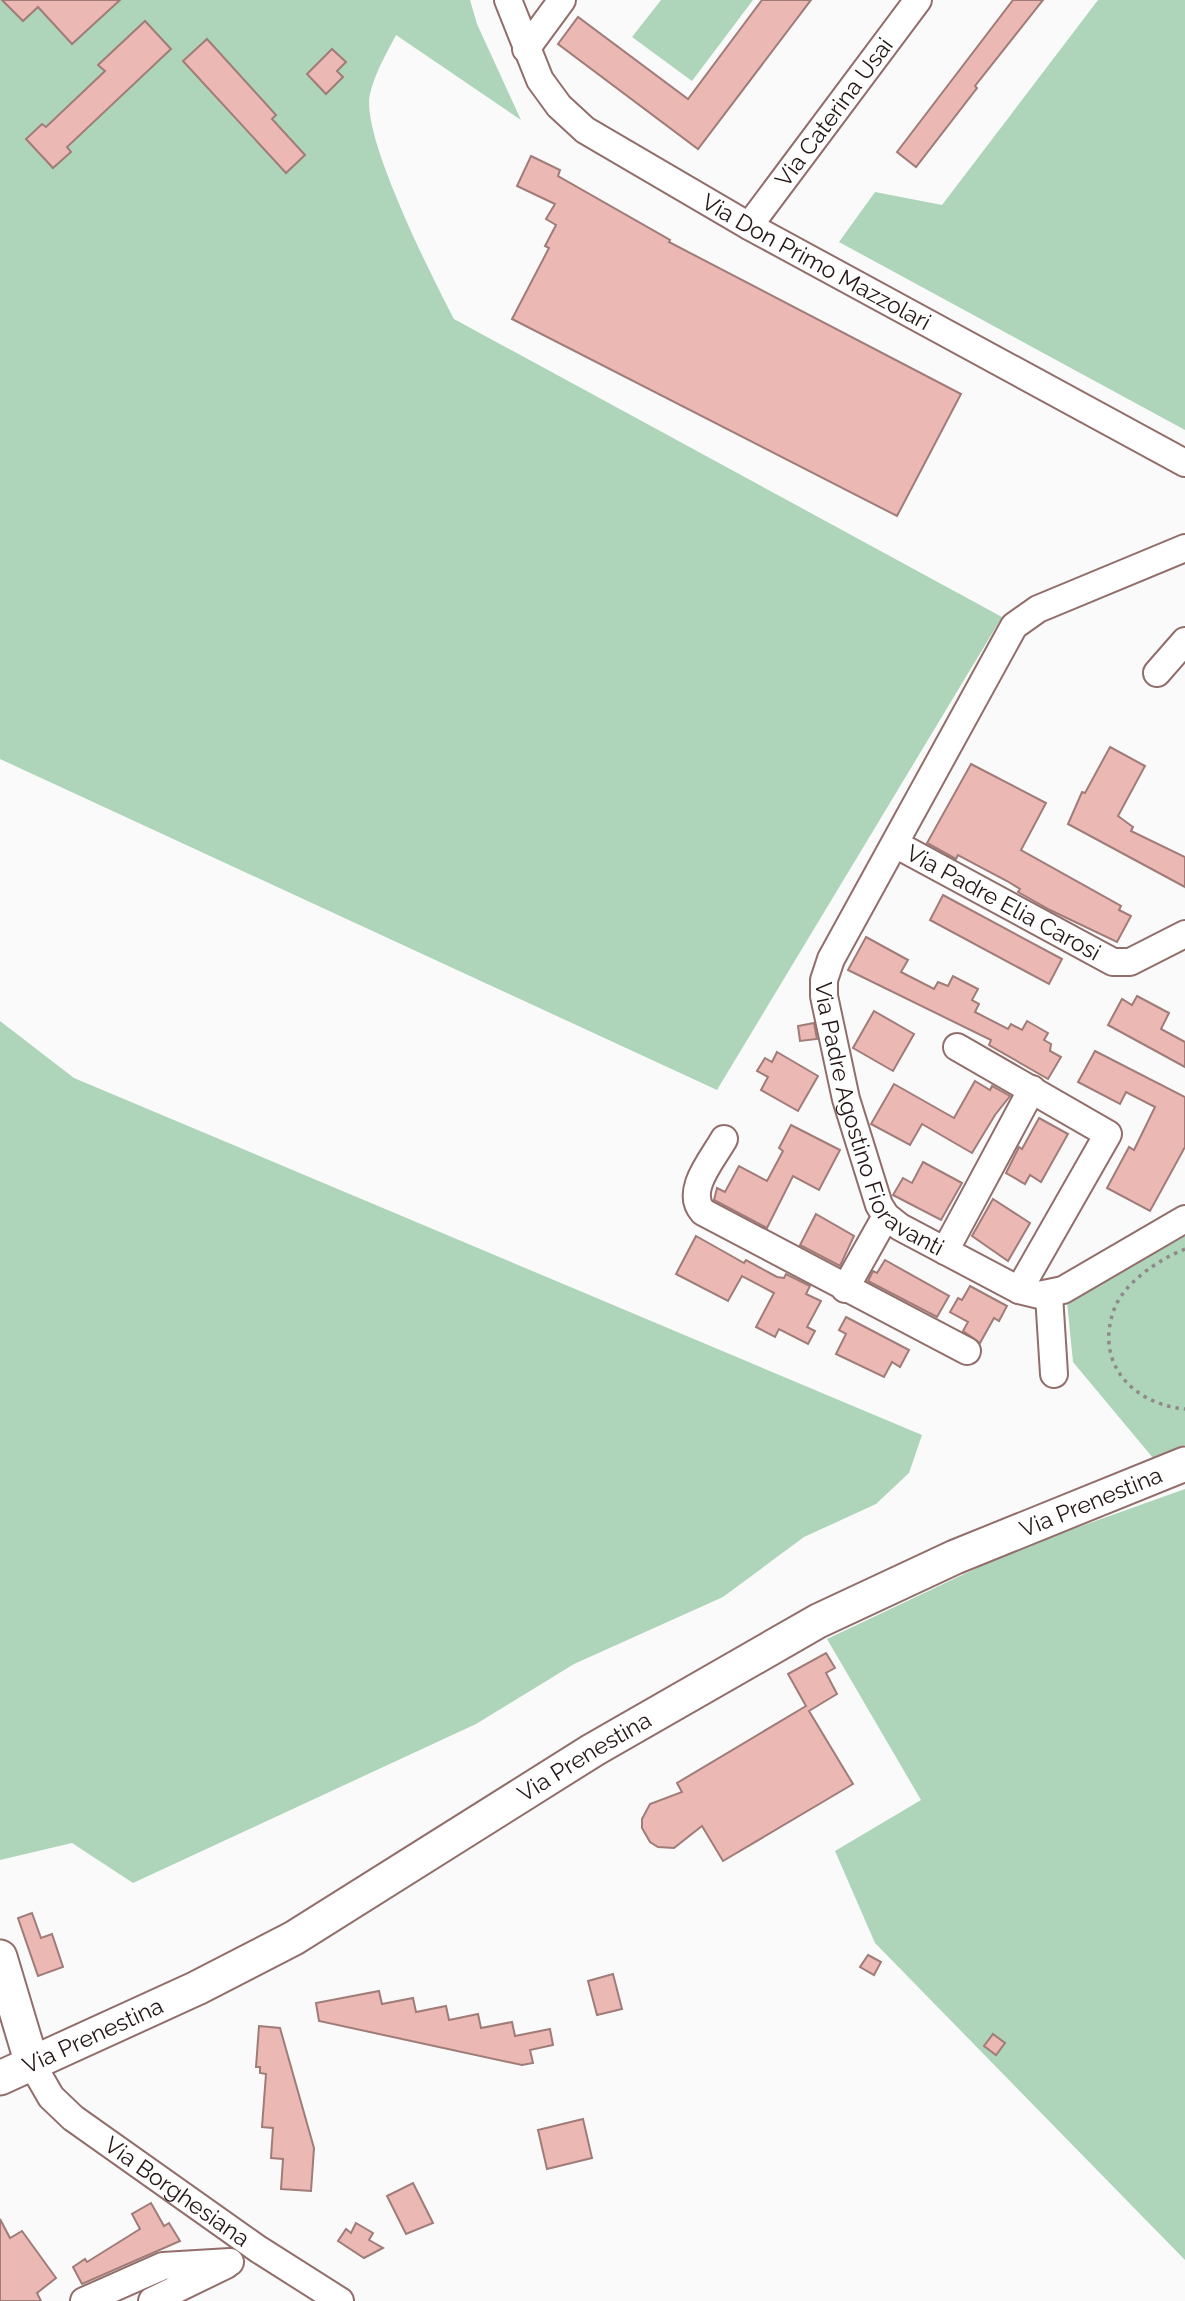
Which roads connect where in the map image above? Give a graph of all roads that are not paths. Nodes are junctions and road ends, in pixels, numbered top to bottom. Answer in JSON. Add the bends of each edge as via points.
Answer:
{"nodes":[{"id":1,"x":508,"y":0,"type":"edge"},
{"id":2,"x":562,"y":0,"type":"edge"},
{"id":3,"x":918,"y":0,"type":"edge"},
{"id":4,"x":526,"y":49,"type":"junction"},
{"id":5,"x":749,"y":226,"type":"junction"},
{"id":6,"x":1185,"y":463,"type":"edge"},
{"id":7,"x":1185,"y":548,"type":"edge"},
{"id":8,"x":1185,"y":641,"type":"edge"},
{"id":9,"x":1157,"y":673,"type":"dead end"},
{"id":10,"x":897,"y":845,"type":"junction"},
{"id":11,"x":1185,"y":934,"type":"edge"},
{"id":12,"x":957,"y":1047,"type":"dead end"},
{"id":13,"x":1032,"y":1090,"type":"junction"},
{"id":14,"x":724,"y":1139,"type":"dead end"},
{"id":15,"x":886,"y":1216,"type":"junction"},
{"id":16,"x":1185,"y":1219,"type":"edge"},
{"id":17,"x":945,"y":1251,"type":"junction"},
{"id":18,"x":845,"y":1289,"type":"junction"},
{"id":19,"x":1019,"y":1290,"type":"junction"},
{"id":20,"x":1049,"y":1295,"type":"junction"},
{"id":21,"x":967,"y":1350,"type":"dead end"},
{"id":22,"x":1054,"y":1374,"type":"dead end"},
{"id":23,"x":1185,"y":1464,"type":"edge"},
{"id":24,"x":0,"y":1957,"type":"edge"},
{"id":25,"x":32,"y":2064,"type":"junction"},
{"id":26,"x":0,"y":2078,"type":"edge"},
{"id":27,"x":258,"y":2249,"type":"junction"},
{"id":28,"x":230,"y":2262,"type":"junction"},
{"id":29,"x":84,"y":2301,"type":"edge"},
{"id":30,"x":152,"y":2301,"type":"edge"},
{"id":31,"x":340,"y":2301,"type":"edge"}],
"edges":[{"from":1,"to":4,"type":"street","name":"Via Don Primo Mazzolari"},
{"from":2,"to":4,"type":"street"},
{"from":3,"to":5,"type":"street","name":"Via Caterina Usai"},
{"from":4,"to":5,"type":"street","name":"Via Don Primo Mazzolari","via":[[549,93],[585,130]]},
{"from":5,"to":6,"type":"street","name":"Via Don Primo Mazzolari"},
{"from":7,"to":10,"type":"street","name":"Via Padre Agostino Fioravanti","via":[[1038,609],[1011,630]]},
{"from":8,"to":9,"type":"street"},
{"from":10,"to":11,"type":"street","name":"Via Padre Elia Carosi","via":[[1113,962],[1130,962]]},
{"from":10,"to":15,"type":"street","name":"Via Padre Agostino Fioravanti","via":[[831,959],[824,988],[846,1098],[876,1198]]},
{"from":12,"to":13,"type":"street"},
{"from":13,"to":17,"type":"street"},
{"from":13,"to":19,"type":"street","via":[[1108,1134]]},
{"from":14,"to":18,"type":"street","via":[[695,1192],[699,1208]]},
{"from":15,"to":17,"type":"street","name":"Via Padre Agostino Fioravanti"},
{"from":15,"to":18,"type":"street"},
{"from":16,"to":20,"type":"street"},
{"from":17,"to":19,"type":"street","name":"Via Padre Agostino Fioravanti"},
{"from":18,"to":21,"type":"street"},
{"from":19,"to":20,"type":"street","name":"Via Padre Agostino Fioravanti"},
{"from":20,"to":22,"type":"street"},
{"from":23,"to":25,"type":"main road","name":"Via Prenestina","via":[[955,1557],[798,1632],[593,1750],[286,1942]]},
{"from":24,"to":25,"type":"main road"},
{"from":25,"to":26,"type":"main road","name":"Via Prenestina"},
{"from":25,"to":27,"type":"street","name":"Via Borghesiana","via":[[46,2090],[67,2113]]},
{"from":27,"to":28,"type":"street"},
{"from":27,"to":31,"type":"street","name":"Via Borghesiana"},
{"from":28,"to":29,"type":"street","via":[[163,2266]]},
{"from":28,"to":30,"type":"street"}]}
